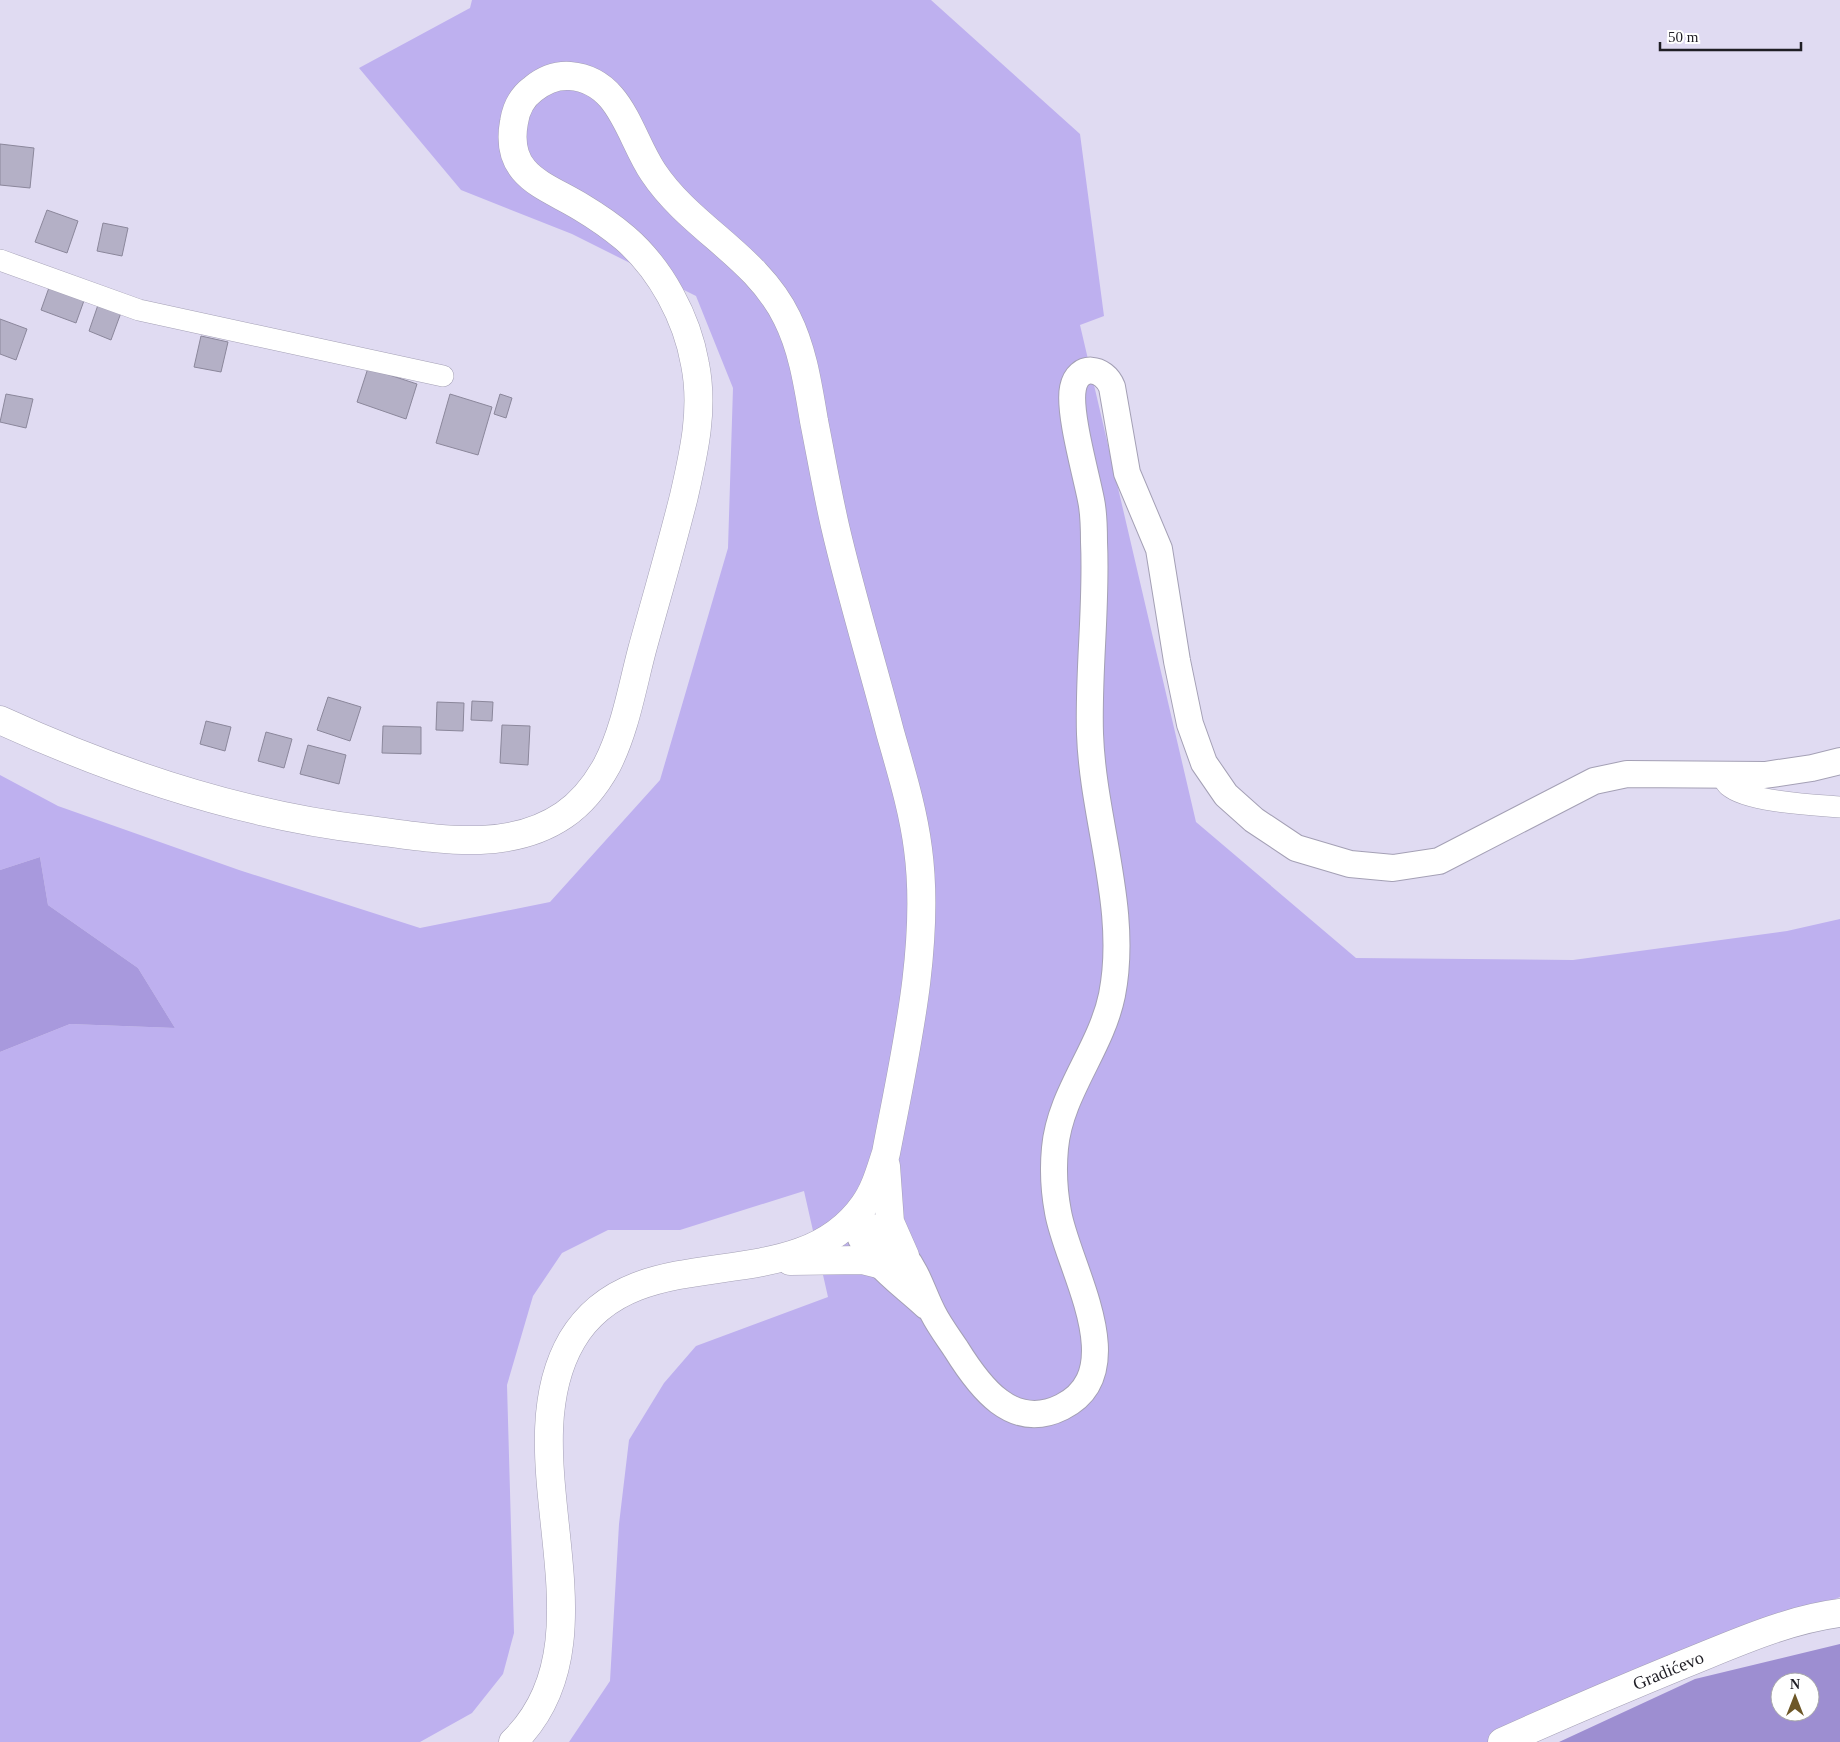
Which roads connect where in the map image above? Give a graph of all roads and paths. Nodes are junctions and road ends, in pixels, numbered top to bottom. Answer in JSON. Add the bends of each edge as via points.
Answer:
{"nodes":[{"id":1,"x":0,"y":260,"type":"edge"},
{"id":2,"x":443,"y":376,"type":"dead end"},
{"id":3,"x":0,"y":720,"type":"edge"},
{"id":4,"x":1840,"y":760,"type":"edge"},
{"id":5,"x":1722,"y":776,"type":"junction"},
{"id":6,"x":1840,"y":807,"type":"edge"},
{"id":7,"x":886,"y":1153,"type":"junction"},
{"id":8,"x":854,"y":1218,"type":"junction"},
{"id":9,"x":905,"y":1256,"type":"junction"},
{"id":10,"x":771,"y":1261,"type":"junction"},
{"id":11,"x":878,"y":1264,"type":"junction"},
{"id":12,"x":933,"y":1314,"type":"junction"},
{"id":13,"x":1840,"y":1613,"type":"edge"},
{"id":14,"x":512,"y":1742,"type":"edge"},
{"id":15,"x":1502,"y":1742,"type":"edge"}],
"edges":[{"from":1,"to":2,"type":"street","via":[[139,310]]},
{"from":3,"to":7,"type":"main road","via":[[81,756],[172,789],[257,812],[362,830],[466,840],[504,839],[530,832],[563,816],[593,789],[611,758],[619,733],[672,542],[697,439],[699,409],[696,366],[683,320],[655,270],[626,239],[582,207],[535,183],[521,168],[513,152],[514,120],[520,102],[536,86],[556,76],[578,76],[599,85],[615,100],[651,170],[680,205],[755,271],[772,293],[787,318],[806,375],[836,532],[902,774],[918,848],[921,888],[916,985]]},
{"from":4,"to":5,"type":"street","via":[[1765,776]]},
{"from":5,"to":6,"type":"street","via":[[1728,786],[1741,793]]},
{"from":5,"to":12,"type":"street","via":[[1627,774],[1594,781],[1439,861],[1393,868],[1350,864],[1296,848],[1254,820],[1226,795],[1204,763],[1190,724],[1159,549],[1127,473],[1112,387],[1108,377],[1100,371],[1087,371],[1077,377],[1072,389],[1073,408],[1093,506],[1095,564],[1090,744],[1116,919],[1116,968],[1104,1023],[1058,1126],[1054,1173],[1058,1213],[1092,1321],[1094,1369],[1075,1398],[1061,1407],[1040,1413],[1020,1412],[1002,1404],[986,1391]]},
{"from":7,"to":8,"type":"main road","via":[[872,1190]]},
{"from":7,"to":9,"type":"main road","via":[[888,1211],[893,1232]]},
{"from":8,"to":9,"type":"street","via":[[882,1234]]},
{"from":8,"to":10,"type":"main road","via":[[827,1238]]},
{"from":8,"to":11,"type":"street","via":[[860,1240]]},
{"from":9,"to":12,"type":"street"},
{"from":10,"to":11,"type":"main road","via":[[862,1260]]},
{"from":10,"to":14,"type":"main road","via":[[678,1274],[648,1282],[608,1301],[594,1312],[572,1341],[563,1358],[552,1397],[550,1434],[560,1643],[541,1704]]},
{"from":11,"to":12,"type":"street"},
{"from":13,"to":15,"type":"main road","name":"Gradićevo","via":[[1753,1636]]}]}
